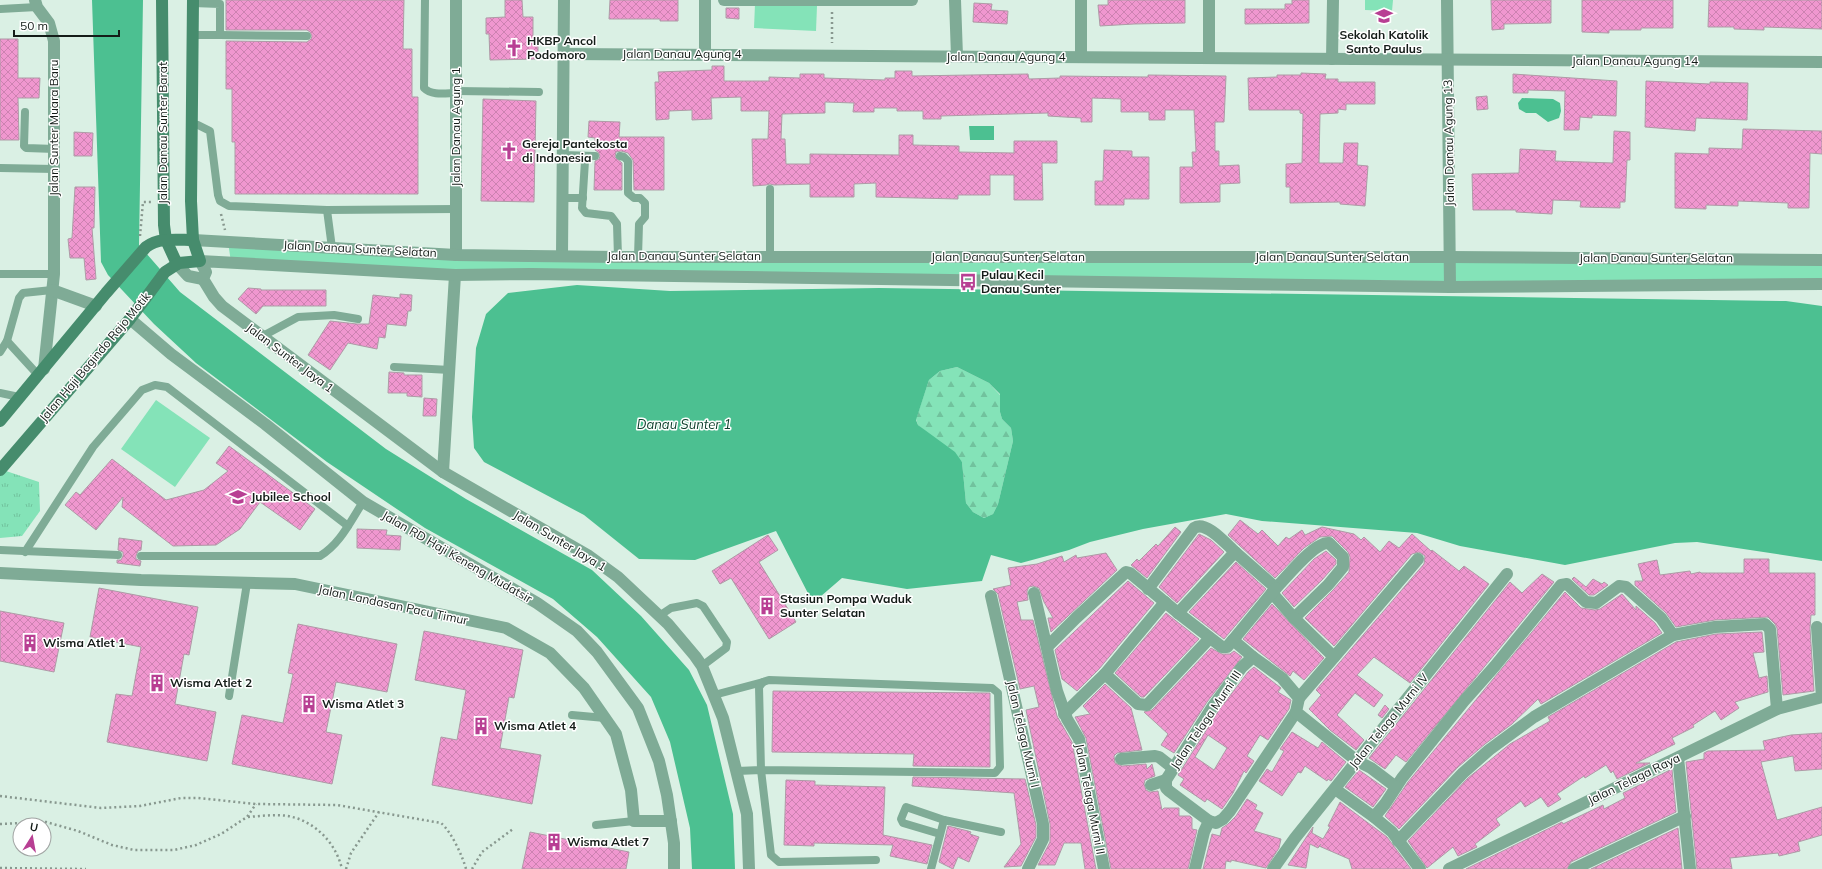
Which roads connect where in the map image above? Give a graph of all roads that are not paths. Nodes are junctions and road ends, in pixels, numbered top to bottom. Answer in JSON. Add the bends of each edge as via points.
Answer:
{"nodes":[{"id":1,"x":162,"y":0,"type":"edge"},
{"id":2,"x":425,"y":0,"type":"edge"},
{"id":3,"x":456,"y":0,"type":"edge"},
{"id":4,"x":564,"y":0,"type":"edge"},
{"id":5,"x":705,"y":0,"type":"edge"},
{"id":6,"x":724,"y":0,"type":"edge"},
{"id":7,"x":832,"y":0,"type":"edge"},
{"id":8,"x":912,"y":0,"type":"edge"},
{"id":9,"x":955,"y":0,"type":"edge"},
{"id":10,"x":1081,"y":0,"type":"edge"},
{"id":11,"x":1209,"y":0,"type":"edge"},
{"id":12,"x":1333,"y":0,"type":"edge"},
{"id":13,"x":1447,"y":0,"type":"edge"},
{"id":14,"x":193,"y":2,"type":"edge"},
{"id":15,"x":36,"y":4,"type":"edge"},
{"id":16,"x":0,"y":9,"type":"edge"},
{"id":17,"x":193,"y":35,"type":"junction"},
{"id":18,"x":220,"y":35,"type":"junction"},
{"id":19,"x":307,"y":36,"type":"dead end"},
{"id":20,"x":564,"y":54,"type":"junction"},
{"id":21,"x":705,"y":55,"type":"junction"},
{"id":22,"x":957,"y":56,"type":"junction"},
{"id":23,"x":1080,"y":57,"type":"junction"},
{"id":24,"x":1209,"y":58,"type":"junction"},
{"id":25,"x":1332,"y":59,"type":"junction"},
{"id":26,"x":1448,"y":59,"type":"junction"},
{"id":27,"x":1822,"y":62,"type":"edge"},
{"id":28,"x":457,"y":92,"type":"junction"},
{"id":29,"x":539,"y":92,"type":"dead end"},
{"id":30,"x":25,"y":112,"type":"dead end"},
{"id":31,"x":191,"y":124,"type":"junction"},
{"id":32,"x":55,"y":149,"type":"junction"},
{"id":33,"x":563,"y":155,"type":"junction"},
{"id":34,"x":620,"y":156,"type":"dead end"},
{"id":35,"x":0,"y":168,"type":"edge"},
{"id":36,"x":55,"y":169,"type":"junction"},
{"id":37,"x":770,"y":189,"type":"dead end"},
{"id":38,"x":563,"y":198,"type":"junction"},
{"id":39,"x":582,"y":198,"type":"junction"},
{"id":40,"x":456,"y":209,"type":"junction"},
{"id":41,"x":327,"y":210,"type":"junction"},
{"id":42,"x":166,"y":240,"type":"junction"},
{"id":43,"x":194,"y":240,"type":"junction"},
{"id":44,"x":332,"y":248,"type":"junction"},
{"id":45,"x":456,"y":255,"type":"junction"},
{"id":46,"x":562,"y":255,"type":"junction"},
{"id":47,"x":618,"y":257,"type":"junction"},
{"id":48,"x":638,"y":257,"type":"junction"},
{"id":49,"x":770,"y":257,"type":"junction"},
{"id":50,"x":1450,"y":257,"type":"junction"},
{"id":51,"x":1822,"y":260,"type":"edge"},
{"id":52,"x":200,"y":261,"type":"junction"},
{"id":53,"x":177,"y":264,"type":"junction"},
{"id":54,"x":0,"y":274,"type":"edge"},
{"id":55,"x":54,"y":274,"type":"junction"},
{"id":56,"x":455,"y":275,"type":"junction"},
{"id":57,"x":204,"y":279,"type":"junction"},
{"id":58,"x":1822,"y":284,"type":"edge"},
{"id":59,"x":1450,"y":287,"type":"junction"},
{"id":60,"x":52,"y":290,"type":"junction"},
{"id":61,"x":96,"y":306,"type":"junction"},
{"id":62,"x":134,"y":314,"type":"junction"},
{"id":63,"x":358,"y":319,"type":"dead end"},
{"id":64,"x":261,"y":337,"type":"junction"},
{"id":65,"x":7,"y":341,"type":"junction"},
{"id":66,"x":0,"y":352,"type":"edge"},
{"id":67,"x":394,"y":367,"type":"dead end"},
{"id":68,"x":450,"y":370,"type":"junction"},
{"id":69,"x":42,"y":372,"type":"junction"},
{"id":70,"x":0,"y":393,"type":"edge"},
{"id":71,"x":19,"y":397,"type":"junction"},
{"id":72,"x":0,"y":421,"type":"edge"},
{"id":73,"x":0,"y":470,"type":"edge"},
{"id":74,"x":443,"y":472,"type":"junction"},
{"id":75,"x":363,"y":502,"type":"junction"},
{"id":76,"x":348,"y":526,"type":"junction"},
{"id":77,"x":0,"y":550,"type":"edge"},
{"id":78,"x":25,"y":552,"type":"junction"},
{"id":79,"x":1235,"y":552,"type":"junction"},
{"id":80,"x":118,"y":555,"type":"dead end"},
{"id":81,"x":141,"y":556,"type":"dead end"},
{"id":82,"x":1418,"y":559,"type":"dead end"},
{"id":83,"x":0,"y":574,"type":"edge"},
{"id":84,"x":1507,"y":574,"type":"dead end"},
{"id":85,"x":247,"y":583,"type":"junction"},
{"id":86,"x":1148,"y":589,"type":"junction"},
{"id":87,"x":1274,"y":591,"type":"junction"},
{"id":88,"x":1034,"y":593,"type":"dead end"},
{"id":89,"x":991,"y":596,"type":"dead end"},
{"id":90,"x":1165,"y":602,"type":"junction"},
{"id":91,"x":1178,"y":613,"type":"junction"},
{"id":92,"x":659,"y":616,"type":"junction"},
{"id":93,"x":1294,"y":618,"type":"junction"},
{"id":94,"x":1817,"y":627,"type":"dead end"},
{"id":95,"x":1673,"y":635,"type":"junction"},
{"id":96,"x":1210,"y":638,"type":"junction"},
{"id":97,"x":1233,"y":640,"type":"junction"},
{"id":98,"x":1047,"y":647,"type":"junction"},
{"id":99,"x":1253,"y":657,"type":"junction"},
{"id":100,"x":1334,"y":657,"type":"junction"},
{"id":101,"x":702,"y":666,"type":"junction"},
{"id":102,"x":1105,"y":674,"type":"junction"},
{"id":103,"x":763,"y":682,"type":"junction"},
{"id":104,"x":714,"y":695,"type":"junction"},
{"id":105,"x":229,"y":696,"type":"dead end"},
{"id":106,"x":1822,"y":697,"type":"edge"},
{"id":107,"x":1299,"y":698,"type":"junction"},
{"id":108,"x":1777,"y":709,"type":"junction"},
{"id":109,"x":1296,"y":712,"type":"junction"},
{"id":110,"x":1064,"y":714,"type":"junction"},
{"id":111,"x":572,"y":715,"type":"dead end"},
{"id":112,"x":605,"y":718,"type":"junction"},
{"id":113,"x":1678,"y":758,"type":"junction"},
{"id":114,"x":1121,"y":759,"type":"dead end"},
{"id":115,"x":1357,"y":761,"type":"junction"},
{"id":116,"x":1173,"y":768,"type":"junction"},
{"id":117,"x":761,"y":770,"type":"junction"},
{"id":118,"x":737,"y":771,"type":"junction"},
{"id":119,"x":1166,"y":780,"type":"junction"},
{"id":120,"x":1151,"y":785,"type":"dead end"},
{"id":121,"x":1396,"y":787,"type":"junction"},
{"id":122,"x":1335,"y":789,"type":"junction"},
{"id":123,"x":1684,"y":816,"type":"junction"},
{"id":124,"x":1374,"y":817,"type":"junction"},
{"id":125,"x":944,"y":820,"type":"junction"},
{"id":126,"x":634,"y":821,"type":"junction"},
{"id":127,"x":671,"y":821,"type":"junction"},
{"id":128,"x":1209,"y":821,"type":"junction"},
{"id":129,"x":596,"y":825,"type":"dead end"},
{"id":130,"x":1001,"y":832,"type":"dead end"},
{"id":131,"x":940,"y":834,"type":"junction"},
{"id":132,"x":1398,"y":841,"type":"junction"},
{"id":133,"x":876,"y":860,"type":"dead end"},
{"id":134,"x":1581,"y":867,"type":"edge"},
{"id":135,"x":1454,"y":868,"type":"edge"},
{"id":136,"x":674,"y":869,"type":"edge"},
{"id":137,"x":749,"y":869,"type":"edge"},
{"id":138,"x":931,"y":869,"type":"edge"},
{"id":139,"x":1028,"y":869,"type":"edge"},
{"id":140,"x":1104,"y":869,"type":"edge"},
{"id":141,"x":1195,"y":869,"type":"edge"},
{"id":142,"x":1273,"y":869,"type":"edge"},
{"id":143,"x":1420,"y":869,"type":"edge"},
{"id":144,"x":1690,"y":869,"type":"edge"}],
"edges":[{"from":1,"to":42,"type":"main road","name":"Jalan Danau Sunter Barat"},
{"from":2,"to":28,"type":"lane","via":[[424,88],[432,93]]},
{"from":3,"to":28,"type":"street","name":"Jalan Danau Agung 1"},
{"from":4,"to":20,"type":"street"},
{"from":5,"to":21,"type":"street"},
{"from":6,"to":7,"type":"street"},
{"from":7,"to":8,"type":"street"},
{"from":9,"to":22,"type":"street"},
{"from":10,"to":23,"type":"street"},
{"from":11,"to":24,"type":"street"},
{"from":12,"to":25,"type":"street"},
{"from":13,"to":26,"type":"street","name":"Jalan Danau Agung 13"},
{"from":14,"to":17,"type":"main road"},
{"from":14,"to":18,"type":"lane","via":[[220,4]]},
{"from":15,"to":16,"type":"lane","name":"Jalan Sunter Muara Baru"},
{"from":15,"to":32,"type":"street","name":"Jalan Sunter Muara Baru","via":[[49,24],[54,41]]},
{"from":17,"to":18,"type":"lane"},
{"from":17,"to":31,"type":"main road"},
{"from":18,"to":19,"type":"lane"},
{"from":20,"to":21,"type":"street","name":"Jalan Danau Agung 4"},
{"from":20,"to":33,"type":"street"},
{"from":21,"to":22,"type":"street","name":"Jalan Danau Agung 4"},
{"from":22,"to":23,"type":"street","name":"Jalan Danau Agung 4"},
{"from":23,"to":24,"type":"street","name":"Jalan Danau Agung 4"},
{"from":24,"to":25,"type":"street","name":"Jalan Danau Agung 4"},
{"from":25,"to":26,"type":"street","name":"Jalan Danau Agung 4"},
{"from":26,"to":27,"type":"street","name":"Jalan Danau Agung 14"},
{"from":26,"to":50,"type":"street","name":"Jalan Danau Agung 13"},
{"from":28,"to":29,"type":"lane"},
{"from":28,"to":40,"type":"street","name":"Jalan Danau Agung 1"},
{"from":30,"to":32,"type":"lane","via":[[24,146]]},
{"from":31,"to":41,"type":"lane","via":[[203,126],[210,131],[220,201],[229,206]]},
{"from":31,"to":43,"type":"main road"},
{"from":32,"to":36,"type":"street","name":"Jalan Sunter Muara Baru"},
{"from":33,"to":38,"type":"street"},
{"from":33,"to":39,"type":"lane","via":[[592,156],[585,161]]},
{"from":34,"to":48,"type":"lane","via":[[628,161],[628,193],[645,203],[645,217],[639,224]]},
{"from":35,"to":36,"type":"lane"},
{"from":36,"to":55,"type":"street","name":"Jalan Sunter Muara Baru"},
{"from":37,"to":49,"type":"lane"},
{"from":38,"to":39,"type":"lane"},
{"from":38,"to":46,"type":"street"},
{"from":39,"to":47,"type":"lane","via":[[582,208],[586,213],[611,216],[618,224]]},
{"from":40,"to":41,"type":"lane"},
{"from":40,"to":45,"type":"street","name":"Jalan Danau Agung 1"},
{"from":41,"to":44,"type":"lane"},
{"from":42,"to":43,"type":"main road"},
{"from":42,"to":53,"type":"main road","name":"Jalan Danau Sunter Barat"},
{"from":42,"to":61,"type":"main road","via":[[152,242],[146,247]]},
{"from":43,"to":44,"type":"street","name":"Jalan Danau Sunter Selatan"},
{"from":43,"to":52,"type":"main road"},
{"from":44,"to":45,"type":"street","name":"Jalan Danau Sunter Selatan"},
{"from":45,"to":46,"type":"street","name":"Jalan Danau Sunter Selatan"},
{"from":46,"to":47,"type":"street","name":"Jalan Danau Sunter Selatan"},
{"from":47,"to":48,"type":"street","name":"Jalan Danau Sunter Selatan"},
{"from":48,"to":49,"type":"street","name":"Jalan Danau Sunter Selatan"},
{"from":49,"to":50,"type":"street","name":"Jalan Danau Sunter Selatan"},
{"from":50,"to":51,"type":"street","name":"Jalan Danau Sunter Selatan"},
{"from":50,"to":59,"type":"street","name":"Jalan Danau Agung 13"},
{"from":52,"to":53,"type":"main road","name":"Jalan Haji Bagindo Rajo Motik"},
{"from":52,"to":56,"type":"street","name":"Jalan Danau Sunter Selatan"},
{"from":52,"to":57,"type":"street","name":"Jalan Sunter Jaya 1","via":[[206,272]]},
{"from":53,"to":57,"type":"street","via":[[188,276]]},
{"from":53,"to":62,"type":"main road","name":"Jalan Haji Bagindo Rajo Motik","via":[[164,274]]},
{"from":54,"to":55,"type":"lane"},
{"from":55,"to":60,"type":"street","name":"Jalan Sunter Muara Baru"},
{"from":56,"to":59,"type":"street","name":"Jalan Danau Sunter Selatan"},
{"from":56,"to":68,"type":"street"},
{"from":57,"to":64,"type":"street","name":"Jalan Sunter Jaya 1","via":[[222,306]]},
{"from":58,"to":59,"type":"street","name":"Jalan Danau Sunter Selatan"},
{"from":60,"to":61,"type":"street"},
{"from":60,"to":65,"type":"lane","via":[[24,293],[19,298]]},
{"from":60,"to":69,"type":"street","name":"Jalan Sunter Muara Baru"},
{"from":61,"to":69,"type":"main road"},
{"from":62,"to":73,"type":"main road","name":"Jalan Haji Bagindo Rajo Motik"},
{"from":62,"to":75,"type":"street","name":"Jalan RD Haji Keneng Mudatsir","via":[[172,354]]},
{"from":63,"to":64,"type":"lane","via":[[334,315],[298,317]]},
{"from":64,"to":74,"type":"street","name":"Jalan Sunter Jaya 1"},
{"from":65,"to":66,"type":"lane"},
{"from":65,"to":69,"type":"lane"},
{"from":67,"to":68,"type":"lane"},
{"from":68,"to":74,"type":"street"},
{"from":69,"to":71,"type":"main road"},
{"from":70,"to":71,"type":"lane"},
{"from":71,"to":72,"type":"main road"},
{"from":74,"to":92,"type":"street","name":"Jalan Sunter Jaya 1","via":[[589,556],[618,577]]},
{"from":75,"to":76,"type":"lane"},
{"from":75,"to":127,"type":"street","name":"Jalan RD Haji Keneng Mudatsir","via":[[537,603],[577,630],[597,652],[638,708],[659,761]]},
{"from":76,"to":78,"type":"lane","via":[[168,388],[154,385],[142,390],[93,447]]},
{"from":76,"to":81,"type":"lane","via":[[331,550],[320,556]]},
{"from":77,"to":78,"type":"lane"},
{"from":78,"to":80,"type":"lane"},
{"from":79,"to":86,"type":"street","via":[[1208,528],[1198,525]]},
{"from":79,"to":87,"type":"street"},
{"from":79,"to":91,"type":"street"},
{"from":82,"to":100,"type":"street"},
{"from":83,"to":85,"type":"street","name":"Jalan Landasan Pacu Timur"},
{"from":84,"to":115,"type":"street","name":"Jalan Telaga Murni IV"},
{"from":85,"to":105,"type":"lane"},
{"from":85,"to":112,"type":"street","name":"Jalan Landasan Pacu Timur","via":[[295,584],[506,628],[550,653],[584,688]]},
{"from":86,"to":90,"type":"street"},
{"from":86,"to":98,"type":"street","via":[[1130,573],[1123,574]]},
{"from":87,"to":93,"type":"street"},
{"from":87,"to":93,"type":"street","via":[[1323,543],[1329,543],[1343,557],[1343,567]]},
{"from":87,"to":97,"type":"street"},
{"from":88,"to":98,"type":"street","name":"Jalan Telaga Murni II"},
{"from":89,"to":139,"type":"street","name":"Jalan Telaga Murni I","via":[[1044,824],[1043,838]]},
{"from":90,"to":91,"type":"street"},
{"from":90,"to":102,"type":"street"},
{"from":91,"to":96,"type":"street"},
{"from":92,"to":101,"type":"street","name":"Jalan Sunter Jaya 1"},
{"from":92,"to":101,"type":"lane","via":[[671,608],[697,603],[703,606],[727,642],[726,648]]},
{"from":93,"to":100,"type":"street"},
{"from":94,"to":106,"type":"street"},
{"from":95,"to":108,"type":"street","via":[[1715,627],[1765,624],[1770,628]]},
{"from":95,"to":121,"type":"street","via":[[1661,618],[1626,587],[1619,586],[1596,604],[1586,602],[1568,584],[1561,585]]},
{"from":95,"to":132,"type":"street","via":[[1534,717],[1463,773]]},
{"from":96,"to":97,"type":"street","via":[[1224,648]]},
{"from":96,"to":102,"type":"street","via":[[1147,705],[1138,704]]},
{"from":97,"to":99,"type":"street"},
{"from":98,"to":110,"type":"street","name":"Jalan Telaga Murni II"},
{"from":99,"to":107,"type":"street","via":[[1282,678]]},
{"from":99,"to":116,"type":"street","name":"Jalan Telaga Murni III","via":[[1242,667],[1213,706]]},
{"from":100,"to":107,"type":"street"},
{"from":101,"to":104,"type":"street","name":"Jalan Sunter Jaya 1"},
{"from":102,"to":110,"type":"street"},
{"from":103,"to":104,"type":"lane"},
{"from":103,"to":117,"type":"lane","via":[[759,687]]},
{"from":103,"to":117,"type":"lane","via":[[769,680],[992,688],[998,693],[1000,767],[995,773]]},
{"from":104,"to":118,"type":"street","name":"Jalan Sunter Jaya 1"},
{"from":106,"to":108,"type":"street","name":"Jalan Telaga Raya"},
{"from":107,"to":109,"type":"street"},
{"from":108,"to":113,"type":"street","name":"Jalan Telaga Raya"},
{"from":109,"to":115,"type":"street"},
{"from":109,"to":128,"type":"street","via":[[1230,811],[1223,819]]},
{"from":110,"to":140,"type":"street","name":"Jalan Telaga Murni II","via":[[1079,739]]},
{"from":111,"to":112,"type":"lane"},
{"from":112,"to":126,"type":"street","name":"Jalan Landasan Pacu Timur","via":[[616,734],[631,790]]},
{"from":113,"to":123,"type":"street"},
{"from":113,"to":135,"type":"street","name":"Jalan Telaga Raya"},
{"from":114,"to":116,"type":"street","via":[[1155,756]]},
{"from":115,"to":121,"type":"street"},
{"from":115,"to":122,"type":"street","name":"Jalan Telaga Murni IV"},
{"from":116,"to":119,"type":"street","name":"Jalan Telaga Murni III"},
{"from":117,"to":118,"type":"lane"},
{"from":117,"to":133,"type":"lane","via":[[771,855],[778,862]]},
{"from":118,"to":137,"type":"street","name":"Jalan Sunter Jaya 1","via":[[747,814]]},
{"from":119,"to":120,"type":"street"},
{"from":119,"to":128,"type":"street","name":"Jalan Telaga Murni III","via":[[1166,788],[1169,791]]},
{"from":121,"to":124,"type":"street"},
{"from":122,"to":124,"type":"street"},
{"from":122,"to":142,"type":"street","name":"Jalan Telaga Murni IV"},
{"from":123,"to":134,"type":"street"},
{"from":123,"to":144,"type":"street"},
{"from":124,"to":132,"type":"street"},
{"from":125,"to":130,"type":"lane"},
{"from":125,"to":131,"type":"lane"},
{"from":125,"to":131,"type":"lane","via":[[906,807],[901,819],[903,823]]},
{"from":126,"to":127,"type":"street"},
{"from":126,"to":129,"type":"lane"},
{"from":127,"to":136,"type":"street","name":"Jalan RD Haji Keneng Mudatsir"},
{"from":128,"to":141,"type":"street"},
{"from":131,"to":138,"type":"lane"},
{"from":132,"to":143,"type":"street"}]}
